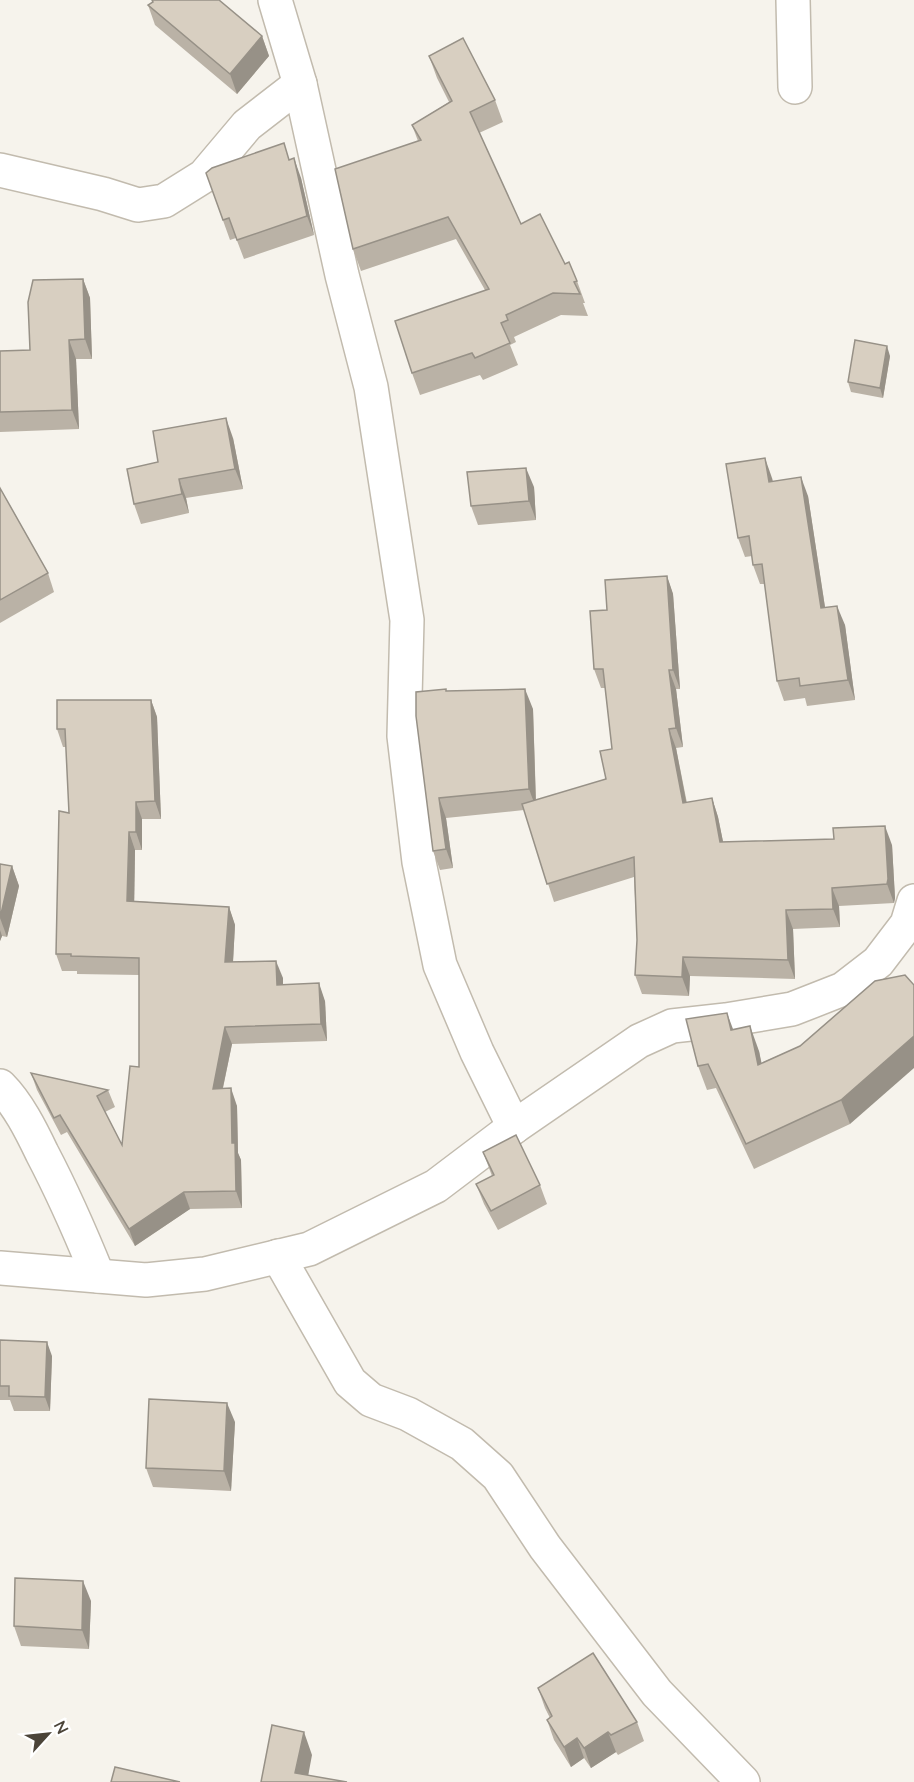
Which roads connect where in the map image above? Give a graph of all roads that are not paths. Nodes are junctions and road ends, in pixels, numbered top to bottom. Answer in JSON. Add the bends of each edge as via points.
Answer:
{"nodes":[{"id":1,"x":275,"y":0,"type":"edge"},
{"id":2,"x":793,"y":0,"type":"edge"},
{"id":3,"x":300,"y":84,"type":"junction"},
{"id":4,"x":795,"y":87,"type":"dead end"},
{"id":5,"x":0,"y":170,"type":"edge"},
{"id":6,"x":914,"y":901,"type":"edge"},
{"id":7,"x":0,"y":1086,"type":"edge"},
{"id":8,"x":514,"y":1127,"type":"junction"},
{"id":9,"x":278,"y":1256,"type":"junction"},
{"id":10,"x":0,"y":1268,"type":"edge"},
{"id":11,"x":98,"y":1276,"type":"junction"},
{"id":12,"x":743,"y":1782,"type":"edge"}],
"edges":[{"from":1,"to":3,"type":"street"},
{"from":2,"to":4,"type":"street"},
{"from":3,"to":5,"type":"street","via":[[247,125],[204,176],[164,201],[138,205]]},
{"from":3,"to":8,"type":"street","via":[[371,387],[382,451],[406,620],[404,736],[419,862],[440,966]]},
{"from":6,"to":8,"type":"street","via":[[907,924],[878,962],[843,989],[792,1009],[672,1026],[639,1041]]},
{"from":7,"to":11,"type":"street","via":[[33,1134]]},
{"from":8,"to":9,"type":"street","via":[[436,1186],[309,1249]]},
{"from":9,"to":11,"type":"street","via":[[205,1274],[146,1280]]},
{"from":9,"to":12,"type":"street","via":[[350,1382],[371,1400],[408,1414],[462,1444],[498,1476],[544,1547],[657,1694]]},
{"from":10,"to":11,"type":"street"}]}
